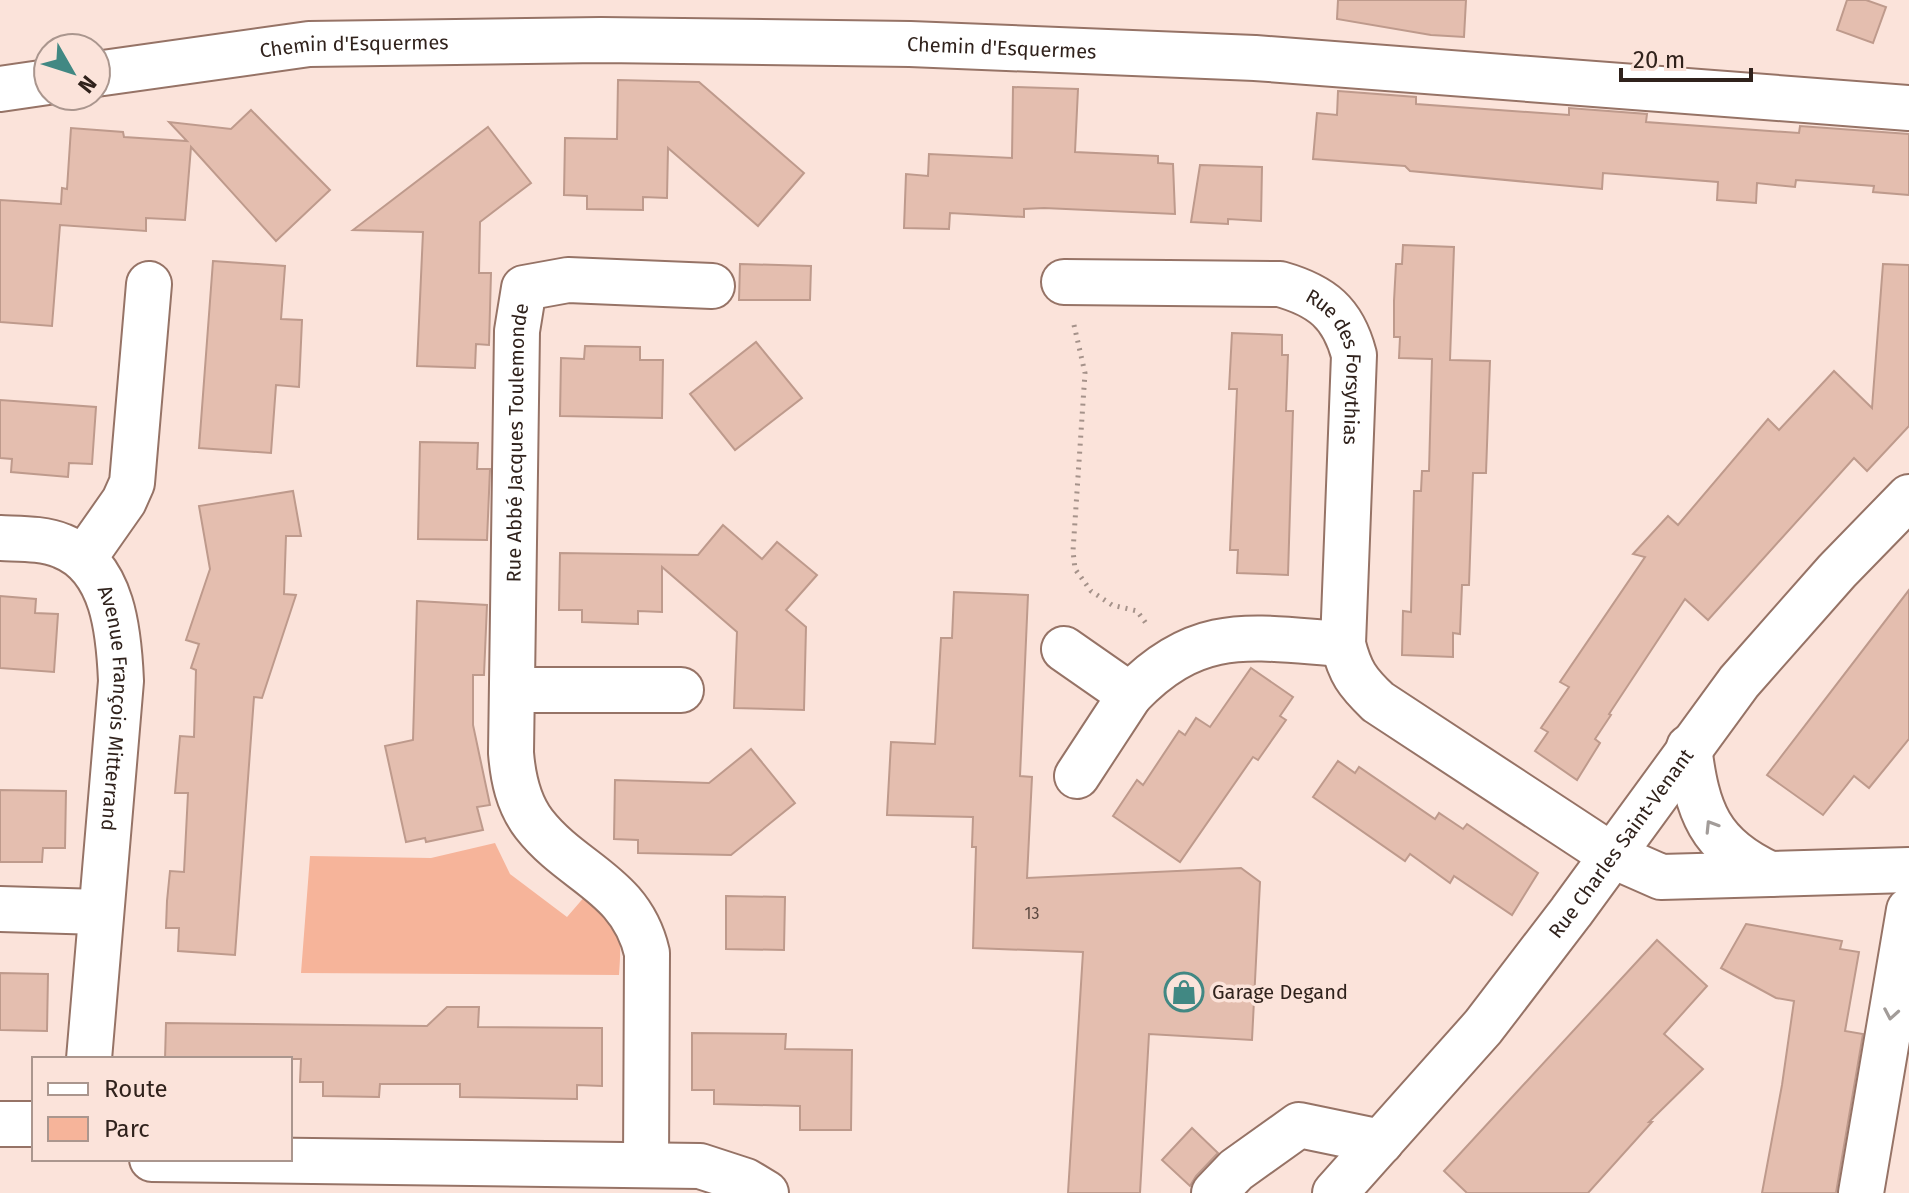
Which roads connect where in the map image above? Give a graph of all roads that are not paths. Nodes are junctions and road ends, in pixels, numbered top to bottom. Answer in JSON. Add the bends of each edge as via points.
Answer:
{"nodes":[{"id":1,"x":112,"y":72,"type":"edge"},
{"id":2,"x":32,"y":84,"type":"edge"},
{"id":3,"x":0,"y":89,"type":"edge"},
{"id":4,"x":1909,"y":108,"type":"edge"},
{"id":5,"x":1064,"y":282,"type":"road end"},
{"id":6,"x":149,"y":284,"type":"dead end"},
{"id":7,"x":712,"y":286,"type":"dead end"},
{"id":8,"x":1909,"y":497,"type":"edge"},
{"id":9,"x":0,"y":538,"type":"edge"},
{"id":10,"x":84,"y":558,"type":"junction"},
{"id":11,"x":1343,"y":644,"type":"junction"},
{"id":12,"x":1064,"y":649,"type":"dead end"},
{"id":13,"x":513,"y":690,"type":"junction"},
{"id":14,"x":681,"y":690,"type":"dead end"},
{"id":15,"x":1130,"y":695,"type":"junction"},
{"id":16,"x":1689,"y":747,"type":"junction"},
{"id":17,"x":1077,"y":776,"type":"dead end"},
{"id":18,"x":1611,"y":855,"type":"junction"},
{"id":19,"x":1909,"y":870,"type":"edge"},
{"id":20,"x":1770,"y":874,"type":"junction"},
{"id":21,"x":0,"y":909,"type":"edge"},
{"id":22,"x":1909,"y":910,"type":"edge"},
{"id":23,"x":100,"y":912,"type":"junction"},
{"id":24,"x":89,"y":1057,"type":"edge"},
{"id":25,"x":0,"y":1124,"type":"edge"},
{"id":26,"x":32,"y":1124,"type":"edge"},
{"id":27,"x":1381,"y":1142,"type":"junction"},
{"id":28,"x":190,"y":1161,"type":"edge"},
{"id":29,"x":646,"y":1164,"type":"junction"},
{"id":30,"x":491,"y":1177,"type":"edge"},
{"id":31,"x":766,"y":1193,"type":"edge"},
{"id":32,"x":1214,"y":1193,"type":"edge"},
{"id":33,"x":1335,"y":1193,"type":"edge"},
{"id":34,"x":1861,"y":1193,"type":"edge"}],
"edges":[{"from":1,"to":4,"type":"street","name":"Chemin d'Esquermes","via":[[309,44],[910,44],[1255,58]]},
{"from":2,"to":3,"type":"street"},
{"from":5,"to":11,"type":"street","name":"Rue des Forsythias","via":[[1280,284],[1303,290],[1336,316],[1354,355]]},
{"from":6,"to":10,"type":"street","name":"Avenue François Mitterrand","via":[[132,483]]},
{"from":7,"to":13,"type":"street","name":"Rue Abbé Jacques Toulemonde","via":[[568,280],[524,288],[517,331]]},
{"from":8,"to":16,"type":"street","name":"Rue Charles Saint-Venant","via":[[1768,647]]},
{"from":9,"to":10,"type":"street","name":"Avenue François Mitterrand","via":[[47,541]]},
{"from":10,"to":23,"type":"street","name":"Avenue François Mitterrand","via":[[107,597],[120,648]]},
{"from":11,"to":15,"type":"street","via":[[1244,637],[1199,646],[1174,658]]},
{"from":11,"to":18,"type":"street","name":"Rue des Forsythias","via":[[1357,682],[1378,702]]},
{"from":12,"to":15,"type":"street"},
{"from":13,"to":14,"type":"street"},
{"from":13,"to":29,"type":"street","name":"Rue Abbé Jacques Toulemonde","via":[[513,779],[532,821],[620,899],[642,933],[647,953]]},
{"from":15,"to":17,"type":"street"},
{"from":16,"to":18,"type":"street","name":"Rue Charles Saint-Venant"},
{"from":20,"to":16,"type":"street","one_way":true,"via":[[1723,845],[1694,791]]},
{"from":18,"to":20,"type":"street","name":"Rue des Forsythias","via":[[1661,877]]},
{"from":18,"to":27,"type":"street","name":"Rue Charles Saint-Venant","via":[[1483,1027]]},
{"from":19,"to":20,"type":"street","name":"Rue des Forsythias"},
{"from":21,"to":23,"type":"street"},
{"from":22,"to":34,"type":"street","one_way":true},
{"from":23,"to":24,"type":"street","name":"Avenue François Mitterrand"},
{"from":25,"to":26,"type":"street"},
{"from":27,"to":32,"type":"street","via":[[1299,1125],[1236,1170]]},
{"from":27,"to":33,"type":"street","name":"Rue Charles Saint-Venant"},
{"from":28,"to":30,"type":"street"},
{"from":29,"to":30,"type":"street"},
{"from":29,"to":31,"type":"street","via":[[700,1166]]}]}
